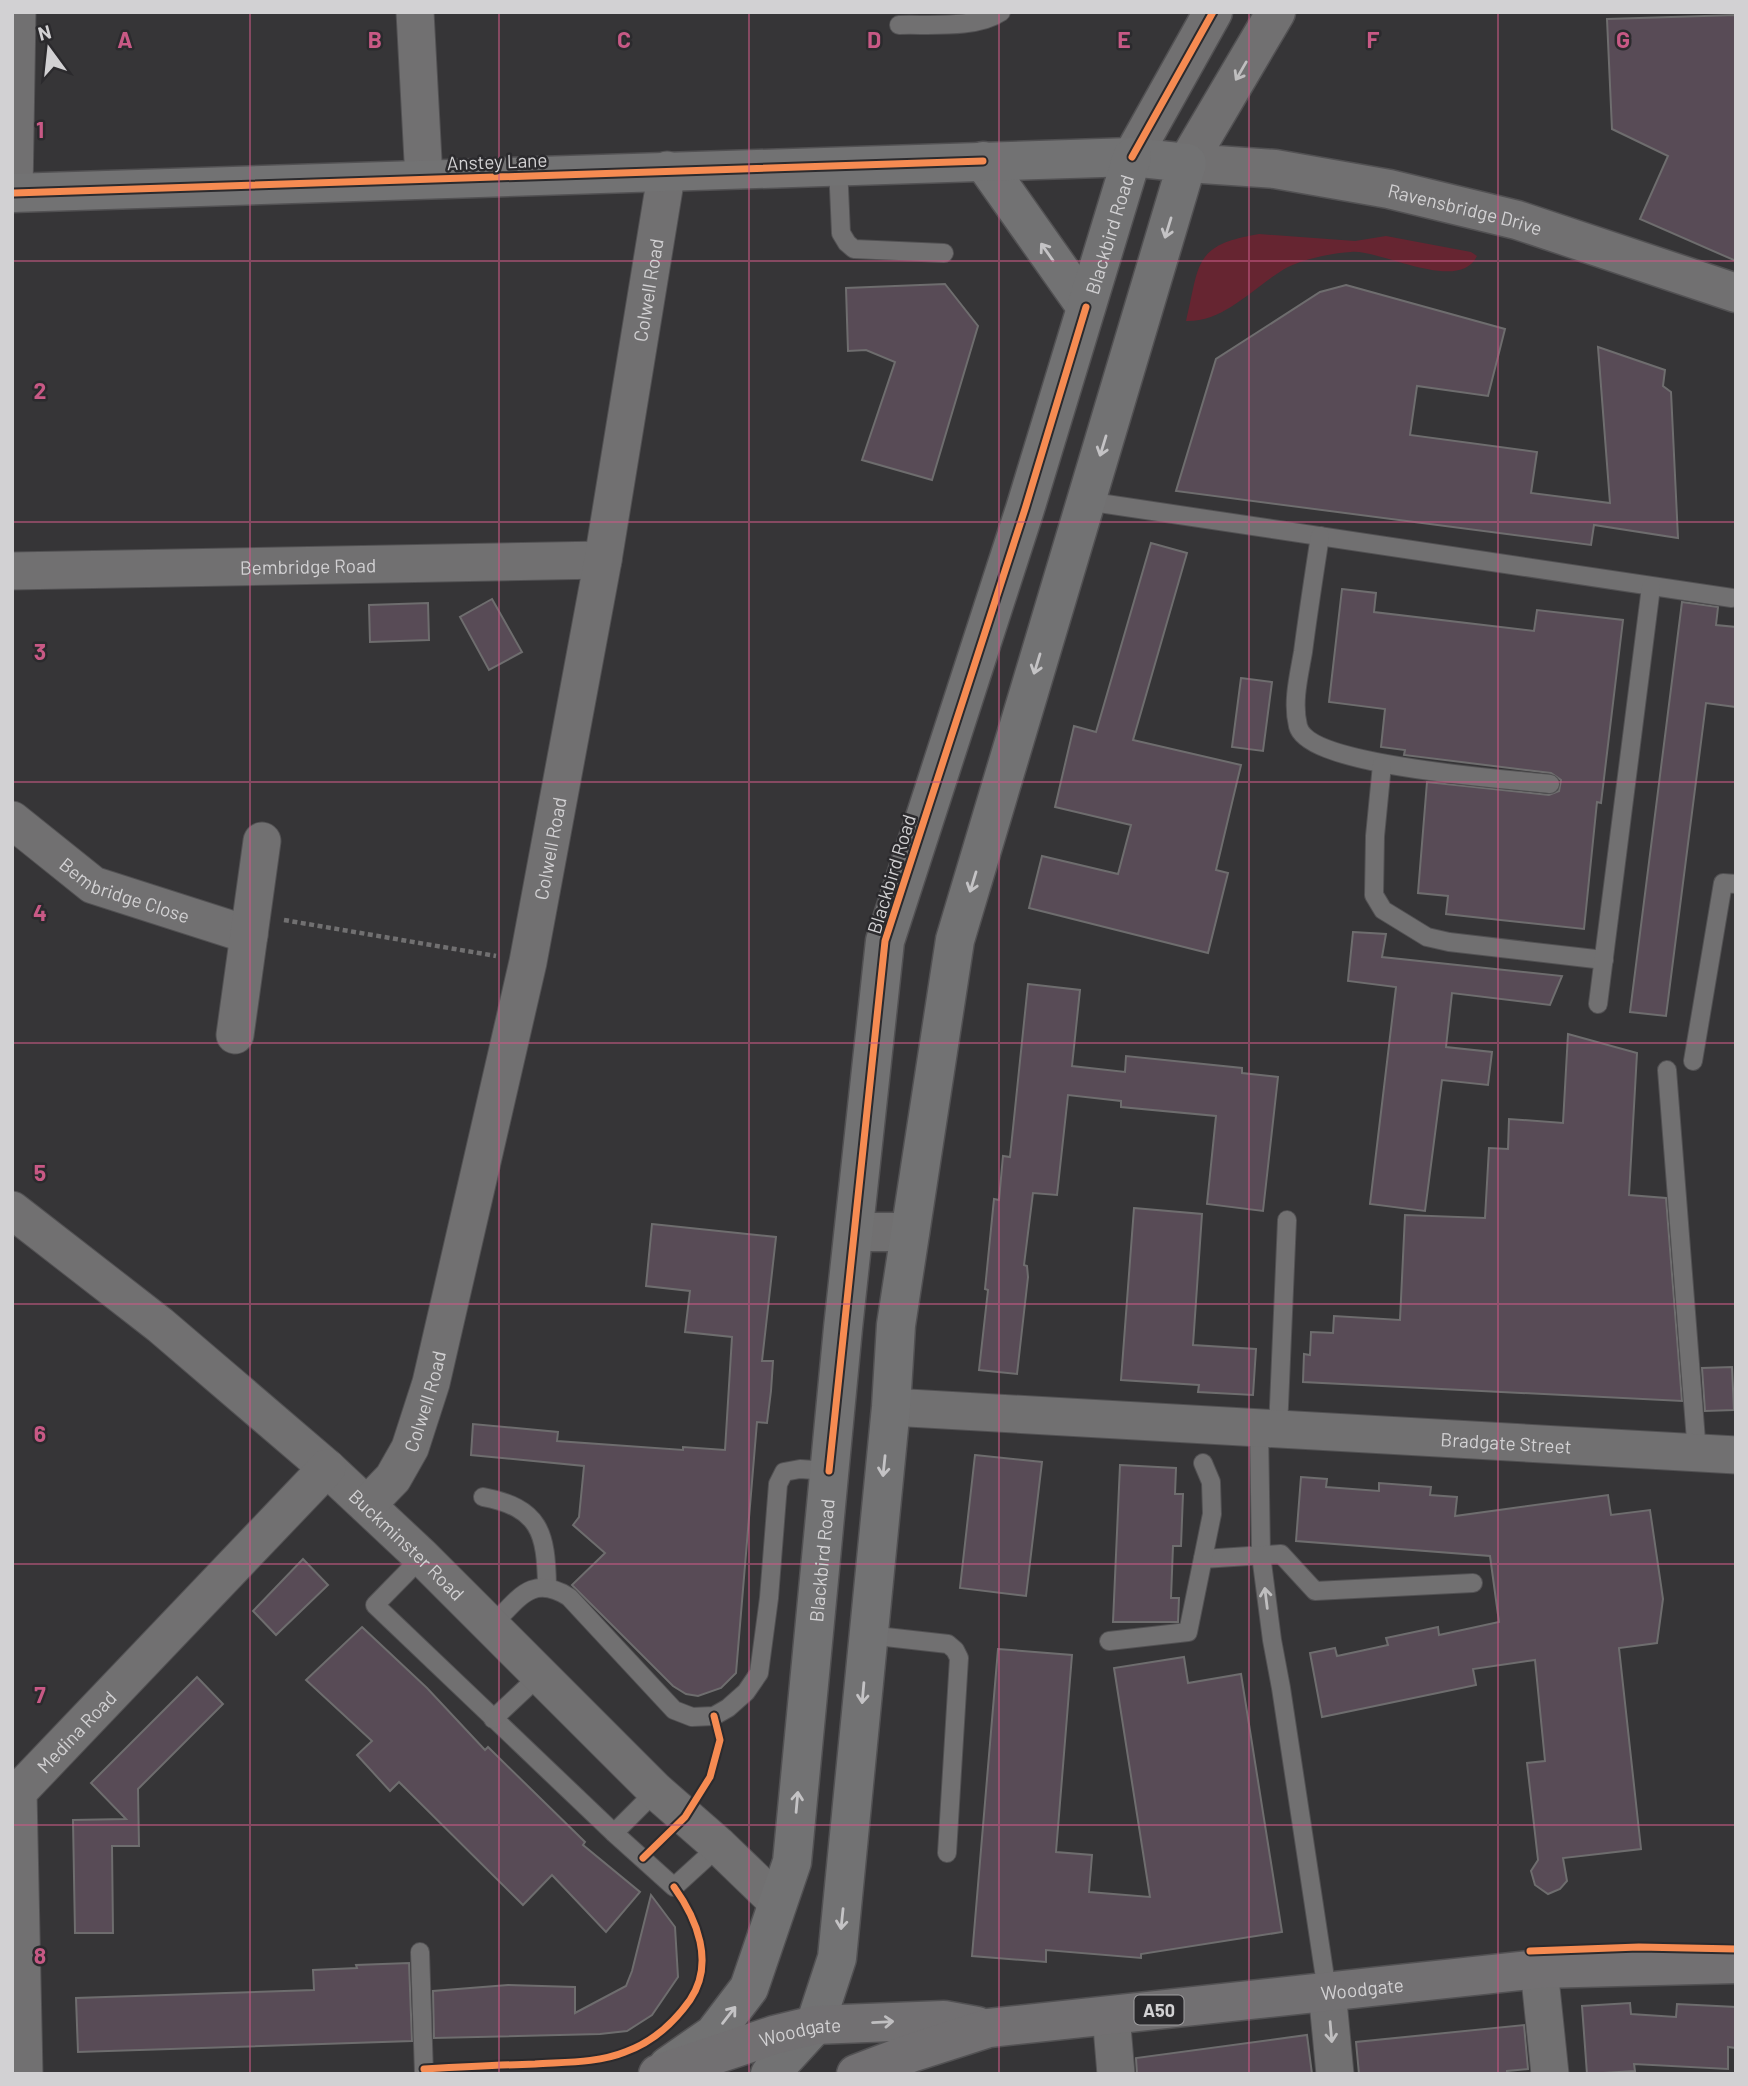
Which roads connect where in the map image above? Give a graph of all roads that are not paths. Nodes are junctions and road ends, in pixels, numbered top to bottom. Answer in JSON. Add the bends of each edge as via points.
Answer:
{"nodes":[{"id":1,"x":18,"y":12,"type":"edge"},
{"id":2,"x":415,"y":12,"type":"edge"},
{"id":3,"x":1001,"y":12,"type":"edge"},
{"id":4,"x":1213,"y":12,"type":"edge"},
{"id":5,"x":1276,"y":12,"type":"edge"},
{"id":6,"x":899,"y":25,"type":"dead end"},
{"id":7,"x":1132,"y":157,"type":"junction"},
{"id":8,"x":983,"y":161,"type":"junction"},
{"id":9,"x":1187,"y":163,"type":"junction"},
{"id":10,"x":838,"y":166,"type":"junction"},
{"id":11,"x":667,"y":170,"type":"junction"},
{"id":12,"x":424,"y":179,"type":"junction"},
{"id":13,"x":13,"y":193,"type":"edge"},
{"id":14,"x":944,"y":253,"type":"dead end"},
{"id":15,"x":1736,"y":293,"type":"edge"},
{"id":16,"x":1086,"y":307,"type":"junction"},
{"id":17,"x":1086,"y":501,"type":"junction"},
{"id":18,"x":1320,"y":536,"type":"junction"},
{"id":19,"x":603,"y":559,"type":"junction"},
{"id":20,"x":12,"y":571,"type":"edge"},
{"id":21,"x":1651,"y":587,"type":"junction"},
{"id":22,"x":1732,"y":598,"type":"dead end"},
{"id":23,"x":1382,"y":765,"type":"junction"},
{"id":24,"x":1550,"y":784,"type":"dead end"},
{"id":25,"x":12,"y":820,"type":"edge"},
{"id":26,"x":262,"y":841,"type":"dead end"},
{"id":27,"x":1736,"y":884,"type":"edge"},
{"id":28,"x":251,"y":924,"type":"junction"},
{"id":29,"x":1604,"y":960,"type":"junction"},
{"id":30,"x":1598,"y":1004,"type":"dead end"},
{"id":31,"x":235,"y":1035,"type":"dead end"},
{"id":32,"x":1693,"y":1061,"type":"dead end"},
{"id":33,"x":1667,"y":1070,"type":"dead end"},
{"id":34,"x":12,"y":1210,"type":"edge"},
{"id":35,"x":1287,"y":1220,"type":"dead end"},
{"id":36,"x":854,"y":1232,"type":"junction"},
{"id":37,"x":910,"y":1232,"type":"junction"},
{"id":38,"x":891,"y":1407,"type":"junction"},
{"id":39,"x":1268,"y":1428,"type":"junction"},
{"id":40,"x":1697,"y":1453,"type":"junction"},
{"id":41,"x":1736,"y":1455,"type":"edge"},
{"id":42,"x":1203,"y":1463,"type":"dead end"},
{"id":43,"x":327,"y":1468,"type":"junction"},
{"id":44,"x":829,"y":1471,"type":"junction"},
{"id":45,"x":483,"y":1497,"type":"dead end"},
{"id":46,"x":367,"y":1505,"type":"junction"},
{"id":47,"x":1261,"y":1555,"type":"junction"},
{"id":48,"x":422,"y":1557,"type":"junction"},
{"id":49,"x":1203,"y":1559,"type":"junction"},
{"id":50,"x":1473,"y":1583,"type":"dead end"},
{"id":51,"x":547,"y":1586,"type":"junction"},
{"id":52,"x":491,"y":1626,"type":"junction"},
{"id":53,"x":868,"y":1635,"type":"junction"},
{"id":54,"x":1109,"y":1642,"type":"dead end"},
{"id":55,"x":540,"y":1675,"type":"junction"},
{"id":56,"x":493,"y":1719,"type":"junction"},
{"id":57,"x":14,"y":1791,"type":"edge"},
{"id":58,"x":656,"y":1791,"type":"junction"},
{"id":59,"x":614,"y":1833,"type":"junction"},
{"id":60,"x":719,"y":1846,"type":"junction"},
{"id":61,"x":947,"y":1853,"type":"dead end"},
{"id":62,"x":778,"y":1903,"type":"junction"},
{"id":63,"x":420,"y":1952,"type":"dead end"},
{"id":64,"x":1736,"y":1964,"type":"edge"},
{"id":65,"x":1539,"y":1969,"type":"junction"},
{"id":66,"x":1328,"y":1991,"type":"junction"},
{"id":67,"x":1111,"y":2015,"type":"junction"},
{"id":68,"x":815,"y":2025,"type":"junction"},
{"id":69,"x":989,"y":2028,"type":"junction"},
{"id":70,"x":424,"y":2071,"type":"edge"},
{"id":71,"x":865,"y":2073,"type":"edge"},
{"id":72,"x":24,"y":2074,"type":"edge"},
{"id":73,"x":658,"y":2074,"type":"edge"},
{"id":74,"x":770,"y":2074,"type":"edge"},
{"id":75,"x":1116,"y":2074,"type":"edge"},
{"id":76,"x":1335,"y":2074,"type":"edge"},
{"id":77,"x":1550,"y":2074,"type":"edge"}],
"edges":[{"from":1,"to":13,"type":"street"},
{"from":2,"to":12,"type":"street"},
{"from":3,"to":6,"type":"lane","via":[[973,23]]},
{"from":4,"to":7,"type":"street","name":"Blackbird Road"},
{"from":5,"to":9,"type":"street","one_way":true},
{"from":7,"to":8,"type":"main road","name":"Anstey Lane"},
{"from":7,"to":9,"type":"main road","name":"Anstey Lane"},
{"from":7,"to":16,"type":"main road","name":"Blackbird Road"},
{"from":8,"to":10,"type":"main road","name":"Anstey Lane"},
{"from":16,"to":8,"type":"main road","one_way":true},
{"from":9,"to":15,"type":"street","name":"Ravensbridge Drive","via":[[1275,169],[1402,192],[1517,220]]},
{"from":9,"to":17,"type":"main road","one_way":true},
{"from":10,"to":11,"type":"main road","name":"Anstey Lane"},
{"from":10,"to":14,"type":"lane","via":[[841,233],[854,249]]},
{"from":11,"to":12,"type":"main road","name":"Anstey Lane"},
{"from":11,"to":19,"type":"street","name":"Colwell Road"},
{"from":12,"to":13,"type":"main road","name":"Anstey Lane"},
{"from":16,"to":36,"type":"main road","name":"Blackbird Road","via":[[885,941]]},
{"from":17,"to":18,"type":"lane"},
{"from":17,"to":37,"type":"main road","one_way":true,"via":[[955,940]]},
{"from":18,"to":21,"type":"lane"},
{"from":18,"to":23,"type":"lane","via":[[1296,697],[1298,727],[1306,739],[1323,748]]},
{"from":19,"to":20,"type":"street","name":"Bembridge Road"},
{"from":19,"to":46,"type":"street","name":"Colwell Road","via":[[528,962],[431,1383],[410,1448],[393,1478]]},
{"from":21,"to":22,"type":"lane"},
{"from":21,"to":29,"type":"lane"},
{"from":23,"to":24,"type":"lane"},
{"from":23,"to":29,"type":"lane","via":[[1374,895],[1383,910],[1427,937],[1449,942]]},
{"from":25,"to":28,"type":"street","name":"Bembridge Close","via":[[93,885]]},
{"from":26,"to":28,"type":"street"},
{"from":27,"to":32,"type":"lane","via":[[1723,883]]},
{"from":28,"to":31,"type":"street"},
{"from":29,"to":30,"type":"lane"},
{"from":33,"to":40,"type":"lane"},
{"from":34,"to":43,"type":"street","name":"Buckminster Road","via":[[160,1325]]},
{"from":35,"to":39,"type":"lane"},
{"from":36,"to":37,"type":"street"},
{"from":36,"to":44,"type":"main road","name":"Blackbird Road"},
{"from":37,"to":38,"type":"main road","via":[[896,1325]]},
{"from":38,"to":39,"type":"street","name":"Bradgate Street"},
{"from":38,"to":53,"type":"main road","one_way":true},
{"from":39,"to":40,"type":"street","name":"Bradgate Street"},
{"from":39,"to":47,"type":"lane"},
{"from":40,"to":41,"type":"street","name":"Bradgate Street"},
{"from":42,"to":49,"type":"lane","via":[[1211,1482],[1212,1514]]},
{"from":43,"to":46,"type":"street","name":"Buckminster Road"},
{"from":43,"to":57,"type":"street","name":"Medina Road"},
{"from":44,"to":51,"type":"lane","via":[[784,1472],[778,1484],[759,1673],[746,1692],[714,1716],[692,1717],[674,1710],[569,1597]]},
{"from":62,"to":44,"type":"main road","name":"Blackbird Road","one_way":true,"via":[[792,1863]]},
{"from":45,"to":51,"type":"lane","via":[[513,1504],[534,1523],[547,1554]]},
{"from":46,"to":48,"type":"street","name":"Buckminster Road"},
{"from":47,"to":49,"type":"lane"},
{"from":47,"to":50,"type":"lane","via":[[1281,1554],[1315,1591]]},
{"from":66,"to":47,"type":"lane","one_way":true},
{"from":48,"to":52,"type":"street","name":"Buckminster Road"},
{"from":48,"to":56,"type":"lane","via":[[375,1605]]},
{"from":49,"to":54,"type":"lane","via":[[1188,1632]]},
{"from":51,"to":52,"type":"lane","via":[[529,1591]]},
{"from":52,"to":55,"type":"street","name":"Buckminster Road"},
{"from":53,"to":61,"type":"lane","via":[[948,1644],[959,1658]]},
{"from":53,"to":68,"type":"main road","one_way":true,"via":[[837,1958]]},
{"from":55,"to":56,"type":"lane"},
{"from":55,"to":58,"type":"street","name":"Buckminster Road"},
{"from":56,"to":59,"type":"lane"},
{"from":57,"to":72,"type":"street","name":"Medina Road"},
{"from":58,"to":59,"type":"lane"},
{"from":58,"to":60,"type":"street","name":"Buckminster Road"},
{"from":59,"to":60,"type":"lane","via":[[674,1886]]},
{"from":60,"to":62,"type":"street","name":"Buckminster Road"},
{"from":73,"to":62,"type":"main road","name":"Blackbird Road","one_way":true,"via":[[714,2034],[749,1988]]},
{"from":63,"to":70,"type":"lane"},
{"from":64,"to":65,"type":"main road","name":"Woodgate","number":"A50"},
{"from":65,"to":66,"type":"main road","name":"Woodgate","number":"A50"},
{"from":65,"to":77,"type":"street"},
{"from":66,"to":67,"type":"main road","name":"Woodgate","number":"A50"},
{"from":66,"to":76,"type":"street","one_way":true},
{"from":67,"to":69,"type":"main road","name":"Woodgate","number":"A50"},
{"from":67,"to":75,"type":"street"},
{"from":68,"to":69,"type":"main road","name":"Woodgate","number":"A50","one_way":true,"via":[[944,2020]]},
{"from":68,"to":73,"type":"main road","name":"Woodgate","number":"A50"},
{"from":68,"to":74,"type":"main road"},
{"from":69,"to":71,"type":"main road","name":"Woodgate","number":"A50"}]}
